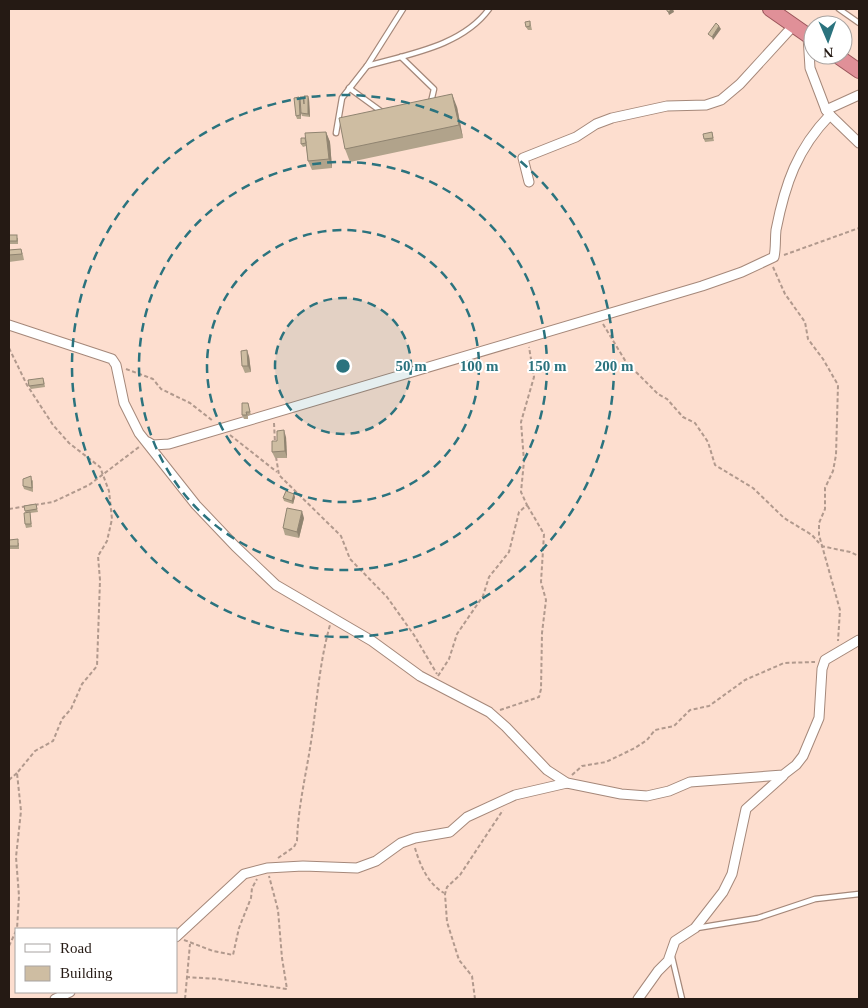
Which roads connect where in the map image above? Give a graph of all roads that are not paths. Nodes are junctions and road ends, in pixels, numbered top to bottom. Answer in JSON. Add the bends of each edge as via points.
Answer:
{"nodes":[{"id":1,"x":403,"y":9,"type":"edge"},
{"id":2,"x":489,"y":9,"type":"edge"},
{"id":3,"x":770,"y":9,"type":"edge"},
{"id":4,"x":840,"y":9,"type":"edge"},
{"id":5,"x":859,"y":23,"type":"edge"},
{"id":6,"x":794,"y":25,"type":"junction"},
{"id":7,"x":803,"y":32,"type":"edge"},
{"id":8,"x":401,"y":57,"type":"junction"},
{"id":9,"x":810,"y":65,"type":"edge"},
{"id":10,"x":367,"y":66,"type":"junction"},
{"id":11,"x":349,"y":88,"type":"junction"},
{"id":12,"x":859,"y":95,"type":"edge"},
{"id":13,"x":426,"y":106,"type":"edge"},
{"id":14,"x":828,"y":112,"type":"junction"},
{"id":15,"x":389,"y":114,"type":"edge"},
{"id":16,"x":336,"y":133,"type":"dead end"},
{"id":17,"x":859,"y":144,"type":"edge"},
{"id":18,"x":529,"y":182,"type":"dead end"},
{"id":19,"x":9,"y":325,"type":"edge"},
{"id":20,"x":148,"y":442,"type":"junction"},
{"id":21,"x":859,"y":640,"type":"edge"},
{"id":22,"x":783,"y":775,"type":"junction"},
{"id":23,"x":564,"y":782,"type":"junction"},
{"id":24,"x":859,"y":894,"type":"edge"},
{"id":25,"x":695,"y":928,"type":"junction"},
{"id":26,"x":178,"y":936,"type":"edge"},
{"id":27,"x":671,"y":956,"type":"junction"},
{"id":28,"x":638,"y":999,"type":"edge"},
{"id":29,"x":682,"y":999,"type":"edge"}],
"edges":[{"from":1,"to":10,"type":"lane"},
{"from":2,"to":8,"type":"lane","via":[[464,34]]},
{"from":3,"to":6,"type":"highway"},
{"from":4,"to":5,"type":"lane"},
{"from":6,"to":7,"type":"highway"},
{"from":6,"to":18,"type":"street","via":[[721,100],[706,105],[667,106],[596,124],[576,137],[523,158]]},
{"from":8,"to":10,"type":"lane"},
{"from":8,"to":13,"type":"lane","via":[[434,89],[433,99]]},
{"from":9,"to":14,"type":"street"},
{"from":10,"to":11,"type":"lane"},
{"from":11,"to":15,"type":"lane"},
{"from":11,"to":16,"type":"lane","via":[[342,98]]},
{"from":12,"to":14,"type":"street"},
{"from":14,"to":17,"type":"street"},
{"from":14,"to":20,"type":"street","via":[[794,165],[772,259],[702,286],[274,414],[169,444],[153,445]]},
{"from":19,"to":20,"type":"street","via":[[112,359],[124,404],[139,433]]},
{"from":20,"to":23,"type":"street","via":[[184,490],[276,585],[372,641],[437,686],[489,712],[546,770]]},
{"from":21,"to":22,"type":"street","via":[[825,660],[819,718],[802,756]]},
{"from":22,"to":23,"type":"street","via":[[690,782],[647,796]]},
{"from":22,"to":25,"type":"street","via":[[746,809],[732,874],[723,892]]},
{"from":23,"to":26,"type":"street","via":[[515,795],[467,817],[450,832],[401,843],[376,861],[357,868],[267,869],[244,874]]},
{"from":24,"to":25,"type":"lane","via":[[815,900],[758,918]]},
{"from":25,"to":27,"type":"street","via":[[675,941]]},
{"from":27,"to":28,"type":"street"},
{"from":27,"to":29,"type":"lane"}]}
